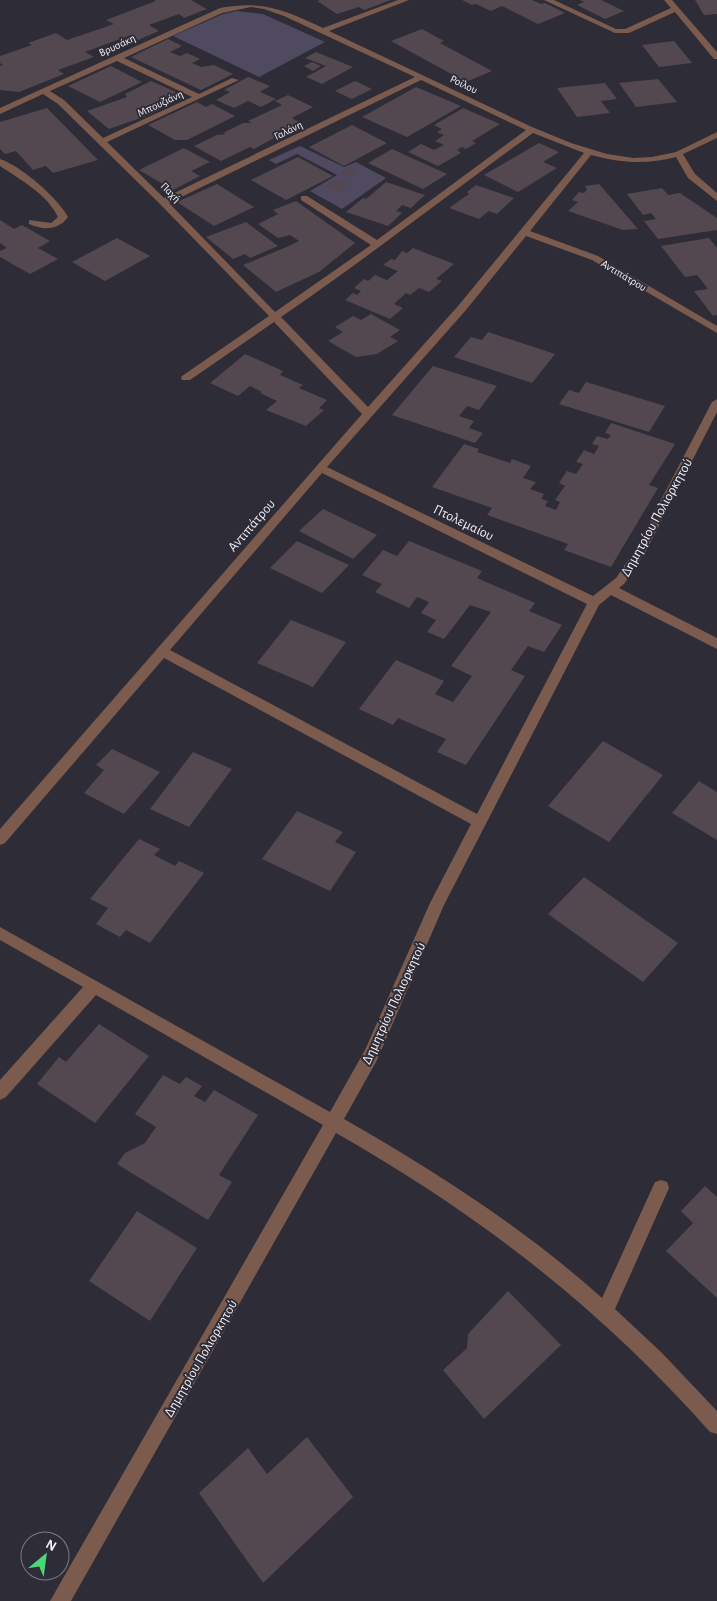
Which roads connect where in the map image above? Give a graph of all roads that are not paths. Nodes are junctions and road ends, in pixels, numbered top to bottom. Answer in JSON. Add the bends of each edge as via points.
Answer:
{"nodes":[{"id":1,"x":405,"y":0,"type":"edge"},
{"id":2,"x":548,"y":0,"type":"edge"},
{"id":3,"x":668,"y":0,"type":"edge"},
{"id":4,"x":245,"y":6,"type":"joint"},
{"id":5,"x":676,"y":8,"type":"junction"},
{"id":6,"x":322,"y":31,"type":"junction"},
{"id":7,"x":707,"y":46,"type":"junction"},
{"id":8,"x":717,"y":50,"type":"edge"},
{"id":9,"x":116,"y":57,"type":"junction"},
{"id":10,"x":717,"y":58,"type":"edge"},
{"id":11,"x":421,"y":76,"type":"junction"},
{"id":12,"x":235,"y":80,"type":"dead end"},
{"id":13,"x":44,"y":91,"type":"junction"},
{"id":14,"x":199,"y":97,"type":"junction"},
{"id":15,"x":0,"y":111,"type":"edge"},
{"id":16,"x":534,"y":129,"type":"junction"},
{"id":17,"x":717,"y":136,"type":"edge"},
{"id":18,"x":101,"y":142,"type":"junction"},
{"id":19,"x":590,"y":151,"type":"junction"},
{"id":20,"x":678,"y":153,"type":"junction"},
{"id":21,"x":0,"y":162,"type":"edge"},
{"id":22,"x":304,"y":198,"type":"dead end"},
{"id":23,"x":717,"y":198,"type":"edge"},
{"id":24,"x":163,"y":202,"type":"junction"},
{"id":25,"x":32,"y":222,"type":"dead end"},
{"id":26,"x":525,"y":232,"type":"junction"},
{"id":27,"x":378,"y":245,"type":"junction"},
{"id":28,"x":275,"y":316,"type":"junction"},
{"id":29,"x":717,"y":330,"type":"edge"},
{"id":30,"x":186,"y":378,"type":"dead end"},
{"id":31,"x":717,"y":402,"type":"edge"},
{"id":32,"x":368,"y":413,"type":"junction"},
{"id":33,"x":320,"y":468,"type":"junction"},
{"id":34,"x":611,"y":589,"type":"junction"},
{"id":35,"x":594,"y":602,"type":"junction"},
{"id":36,"x":717,"y":644,"type":"edge"},
{"id":37,"x":162,"y":651,"type":"junction"},
{"id":38,"x":480,"y":822,"type":"junction"},
{"id":39,"x":0,"y":839,"type":"edge"},
{"id":40,"x":0,"y":933,"type":"edge"},
{"id":41,"x":94,"y":986,"type":"junction"},
{"id":42,"x":0,"y":1092,"type":"edge"},
{"id":43,"x":333,"y":1122,"type":"junction"},
{"id":44,"x":661,"y":1188,"type":"dead end"},
{"id":45,"x":605,"y":1312,"type":"junction"},
{"id":46,"x":717,"y":1425,"type":"edge"},
{"id":47,"x":60,"y":1601,"type":"edge"}],
"edges":[{"from":1,"to":6,"type":"street"},
{"from":2,"to":5,"type":"street","via":[[615,32],[626,31]]},
{"from":3,"to":5,"type":"street"},
{"from":4,"to":6,"type":"street","name":"Ροίλου","via":[[267,7]]},
{"from":4,"to":9,"type":"street","name":"Βρυσάκη","via":[[214,13]]},
{"from":5,"to":7,"type":"street"},
{"from":6,"to":11,"type":"street","name":"Ροίλου"},
{"from":7,"to":8,"type":"street"},
{"from":7,"to":10,"type":"street"},
{"from":9,"to":13,"type":"street","name":"Βρυσάκη"},
{"from":9,"to":14,"type":"street","name":"Μπουζιάνη"},
{"from":11,"to":16,"type":"street","name":"Ροίλου"},
{"from":11,"to":24,"type":"street","name":"Γαλάνη"},
{"from":12,"to":14,"type":"street"},
{"from":13,"to":15,"type":"street","name":"Βρυσάκη"},
{"from":13,"to":18,"type":"street","name":"Παχή","via":[[61,102]]},
{"from":14,"to":18,"type":"street","name":"Μπουζιάνη"},
{"from":16,"to":19,"type":"street","name":"Ροίλου"},
{"from":16,"to":27,"type":"street"},
{"from":17,"to":20,"type":"street","name":"Ροίλου"},
{"from":18,"to":24,"type":"street","name":"Παχή"},
{"from":19,"to":20,"type":"street","name":"Ροίλου","via":[[636,161]]},
{"from":19,"to":26,"type":"street","name":"Αντιπάτρου"},
{"from":20,"to":23,"type":"street","via":[[692,176]]},
{"from":21,"to":25,"type":"street","via":[[42,193],[63,217],[53,226]]},
{"from":22,"to":27,"type":"street"},
{"from":24,"to":28,"type":"street","name":"Παχή"},
{"from":26,"to":29,"type":"street","name":"Αντιπάτρου","via":[[595,258]]},
{"from":26,"to":32,"type":"street","name":"Αντιπάτρου"},
{"from":27,"to":28,"type":"street"},
{"from":28,"to":30,"type":"street"},
{"from":28,"to":32,"type":"street","name":"Παχή"},
{"from":31,"to":34,"type":"street","name":"Δημητρίου Πολιορκητού","via":[[640,551]]},
{"from":32,"to":33,"type":"street","name":"Αντιπάτρου"},
{"from":33,"to":35,"type":"street","name":"Πτολεμαίου"},
{"from":33,"to":37,"type":"street","name":"Αντιπάτρου"},
{"from":34,"to":35,"type":"street","name":"Δημητρίου Πολιορκητού"},
{"from":34,"to":36,"type":"street"},
{"from":35,"to":38,"type":"street","name":"Δημητρίου Πολιορκητού"},
{"from":37,"to":38,"type":"street"},
{"from":37,"to":39,"type":"street","name":"Αντιπάτρου"},
{"from":38,"to":43,"type":"street","name":"Δημητρίου Πολιορκητού","via":[[437,903],[371,1055]]},
{"from":40,"to":41,"type":"street"},
{"from":41,"to":42,"type":"street"},
{"from":41,"to":43,"type":"street"},
{"from":43,"to":45,"type":"street","via":[[454,1195],[532,1252]]},
{"from":43,"to":47,"type":"street","name":"Δημητρίου Πολιορκητού"},
{"from":44,"to":45,"type":"street"},
{"from":45,"to":46,"type":"street","via":[[666,1368]]}]}
